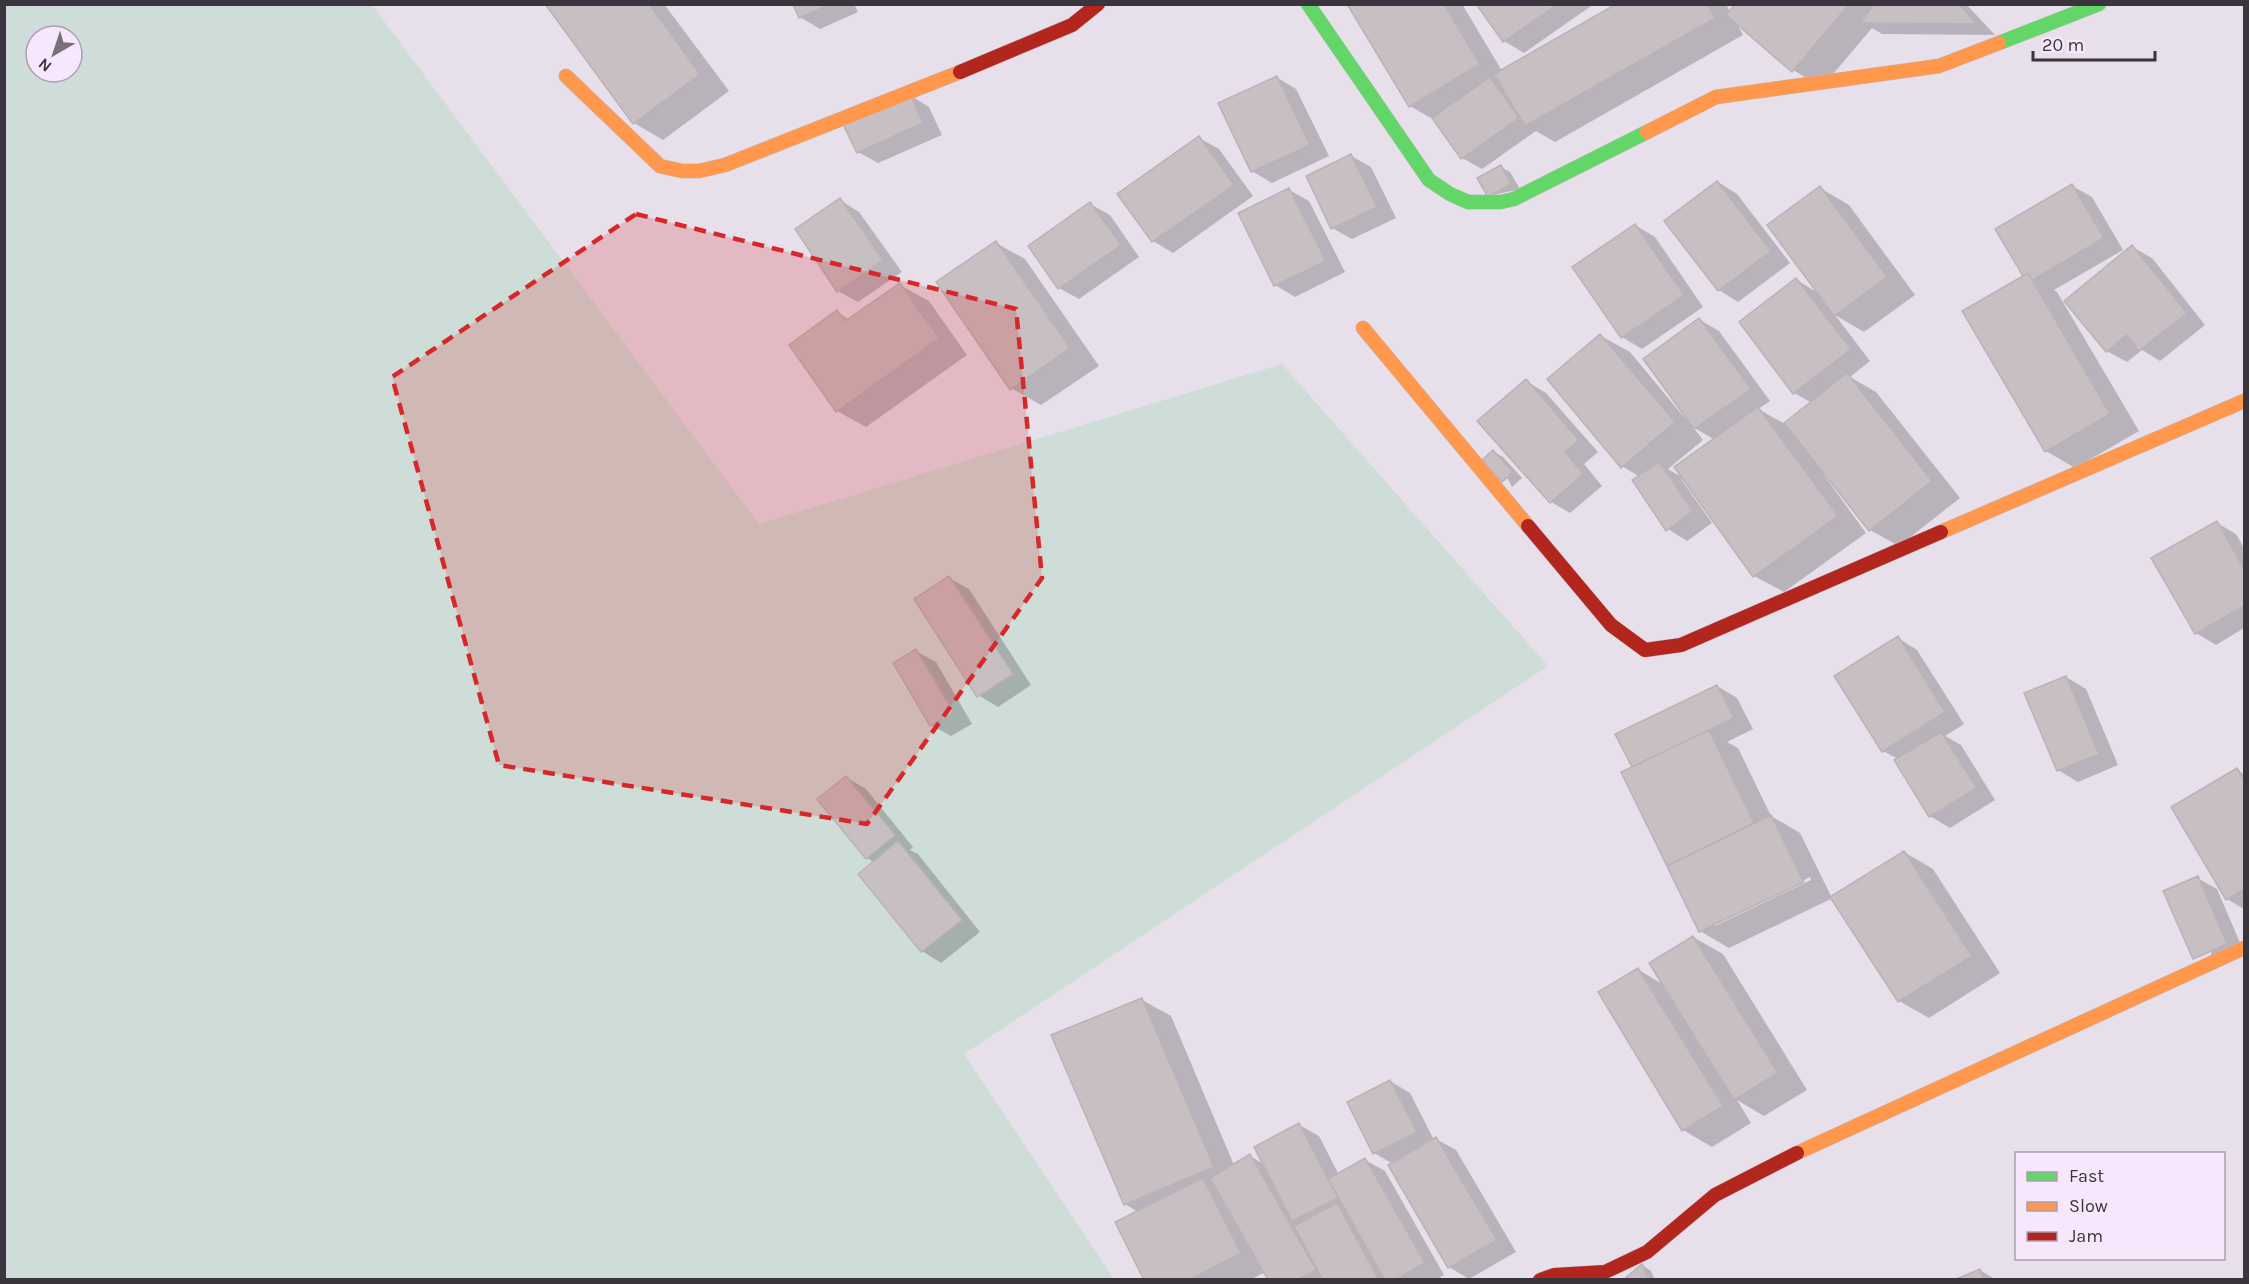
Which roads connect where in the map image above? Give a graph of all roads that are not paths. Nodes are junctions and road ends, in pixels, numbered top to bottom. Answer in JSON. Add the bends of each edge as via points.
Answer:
{"nodes":[{"id":1,"x":1098,"y":4,"type":"edge"},
{"id":2,"x":1308,"y":4,"type":"edge"},
{"id":3,"x":2099,"y":4,"type":"edge"},
{"id":4,"x":566,"y":76,"type":"dead end"},
{"id":5,"x":1363,"y":328,"type":"dead end"},
{"id":6,"x":2244,"y":401,"type":"edge"},
{"id":7,"x":2244,"y":948,"type":"edge"},
{"id":8,"x":1540,"y":1280,"type":"edge"}],
"edges":[{"from":1,"to":4,"type":"street","via":[[1072,25],[1013,51],[725,165],[699,171],[660,166]]},
{"from":2,"to":3,"type":"street","via":[[1429,180],[1452,197],[1496,204],[1514,199],[1716,97],[1939,66]]},
{"from":5,"to":6,"type":"street","via":[[1611,625],[1645,650],[1681,645]]},
{"from":7,"to":8,"type":"street","via":[[1736,1184],[1715,1195],[1647,1252],[1605,1272],[1554,1275]]}]}
